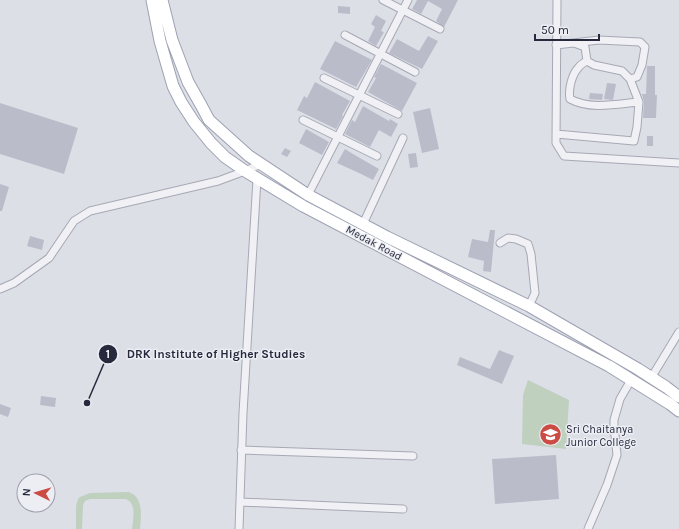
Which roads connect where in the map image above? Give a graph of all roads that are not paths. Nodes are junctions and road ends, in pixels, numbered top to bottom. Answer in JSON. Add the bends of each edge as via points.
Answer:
{"nodes":[{"id":1,"x":152,"y":0,"type":"edge"},
{"id":2,"x":162,"y":0,"type":"edge"},
{"id":3,"x":383,"y":0,"type":"edge"},
{"id":4,"x":408,"y":0,"type":"edge"},
{"id":5,"x":556,"y":0,"type":"edge"},
{"id":6,"x":403,"y":11,"type":"junction"},
{"id":7,"x":440,"y":29,"type":"dead end"},
{"id":8,"x":345,"y":35,"type":"dead end"},
{"id":9,"x":574,"y":43,"type":"junction"},
{"id":10,"x":556,"y":45,"type":"junction"},
{"id":11,"x":380,"y":54,"type":"junction"},
{"id":12,"x":587,"y":61,"type":"junction"},
{"id":13,"x":415,"y":72,"type":"dead end"},
{"id":14,"x":324,"y":78,"type":"dead end"},
{"id":15,"x":630,"y":79,"type":"junction"},
{"id":16,"x":359,"y":95,"type":"junction"},
{"id":17,"x":639,"y":102,"type":"junction"},
{"id":18,"x":398,"y":114,"type":"dead end"},
{"id":19,"x":303,"y":120,"type":"dead end"},
{"id":20,"x":556,"y":134,"type":"junction"},
{"id":21,"x":338,"y":137,"type":"junction"},
{"id":22,"x":402,"y":138,"type":"dead end"},
{"id":23,"x":377,"y":156,"type":"dead end"},
{"id":24,"x":679,"y":163,"type":"edge"},
{"id":25,"x":261,"y":164,"type":"junction"},
{"id":26,"x":245,"y":171,"type":"junction"},
{"id":27,"x":257,"y":179,"type":"junction"},
{"id":28,"x":308,"y":195,"type":"junction"},
{"id":29,"x":363,"y":224,"type":"junction"},
{"id":30,"x":500,"y":243,"type":"dead end"},
{"id":31,"x":0,"y":289,"type":"edge"},
{"id":32,"x":528,"y":306,"type":"junction"},
{"id":33,"x":679,"y":332,"type":"edge"},
{"id":34,"x":651,"y":378,"type":"junction"},
{"id":35,"x":631,"y":380,"type":"junction"},
{"id":36,"x":679,"y":397,"type":"edge"},
{"id":37,"x":679,"y":411,"type":"edge"},
{"id":38,"x":241,"y":450,"type":"junction"},
{"id":39,"x":413,"y":456,"type":"dead end"},
{"id":40,"x":240,"y":502,"type":"junction"},
{"id":41,"x":403,"y":509,"type":"dead end"},
{"id":42,"x":239,"y":529,"type":"edge"},
{"id":43,"x":588,"y":529,"type":"edge"}],
"edges":[{"from":1,"to":26,"type":"main road","name":"Medak Road","via":[[173,86],[210,143]]},
{"from":2,"to":25,"type":"main road","name":"Medak Road","via":[[172,40],[188,82],[209,120]]},
{"from":3,"to":6,"type":"street"},
{"from":4,"to":6,"type":"street"},
{"from":5,"to":10,"type":"street"},
{"from":6,"to":7,"type":"street"},
{"from":6,"to":11,"type":"street"},
{"from":8,"to":11,"type":"street"},
{"from":9,"to":10,"type":"street"},
{"from":9,"to":12,"type":"street","via":[[585,47]]},
{"from":9,"to":15,"type":"street","via":[[599,40],[640,42],[645,47],[642,65],[637,77]]},
{"from":10,"to":20,"type":"street"},
{"from":11,"to":13,"type":"street"},
{"from":11,"to":16,"type":"street"},
{"from":12,"to":15,"type":"street","via":[[594,66],[622,71]]},
{"from":12,"to":17,"type":"street","via":[[579,67],[571,83],[570,99],[578,103],[599,105]]},
{"from":14,"to":16,"type":"street"},
{"from":15,"to":17,"type":"street"},
{"from":16,"to":18,"type":"street"},
{"from":16,"to":21,"type":"street"},
{"from":17,"to":20,"type":"street","via":[[634,141]]},
{"from":19,"to":21,"type":"street"},
{"from":20,"to":24,"type":"street","via":[[556,143],[564,156]]},
{"from":21,"to":23,"type":"street"},
{"from":21,"to":28,"type":"street"},
{"from":22,"to":29,"type":"street"},
{"from":25,"to":26,"type":"street"},
{"from":25,"to":28,"type":"main road","name":"Medak Road"},
{"from":26,"to":27,"type":"main road","name":"Medak Road"},
{"from":26,"to":31,"type":"street","via":[[218,181],[90,212],[74,221],[49,258],[14,283]]},
{"from":27,"to":35,"type":"main road","name":"Medak Road"},
{"from":27,"to":38,"type":"street"},
{"from":28,"to":29,"type":"main road","name":"Medak Road"},
{"from":29,"to":32,"type":"main road","name":"Medak Road"},
{"from":30,"to":32,"type":"street","via":[[508,238],[528,244],[532,254],[536,293]]},
{"from":32,"to":34,"type":"main road","name":"Medak Road"},
{"from":33,"to":34,"type":"street"},
{"from":34,"to":36,"type":"main road","name":"Medak Road"},
{"from":35,"to":37,"type":"main road","name":"Medak Road"},
{"from":35,"to":43,"type":"street","via":[[620,399],[614,420],[617,455]]},
{"from":38,"to":39,"type":"street"},
{"from":38,"to":40,"type":"street"},
{"from":40,"to":41,"type":"street"},
{"from":40,"to":42,"type":"street"}]}
